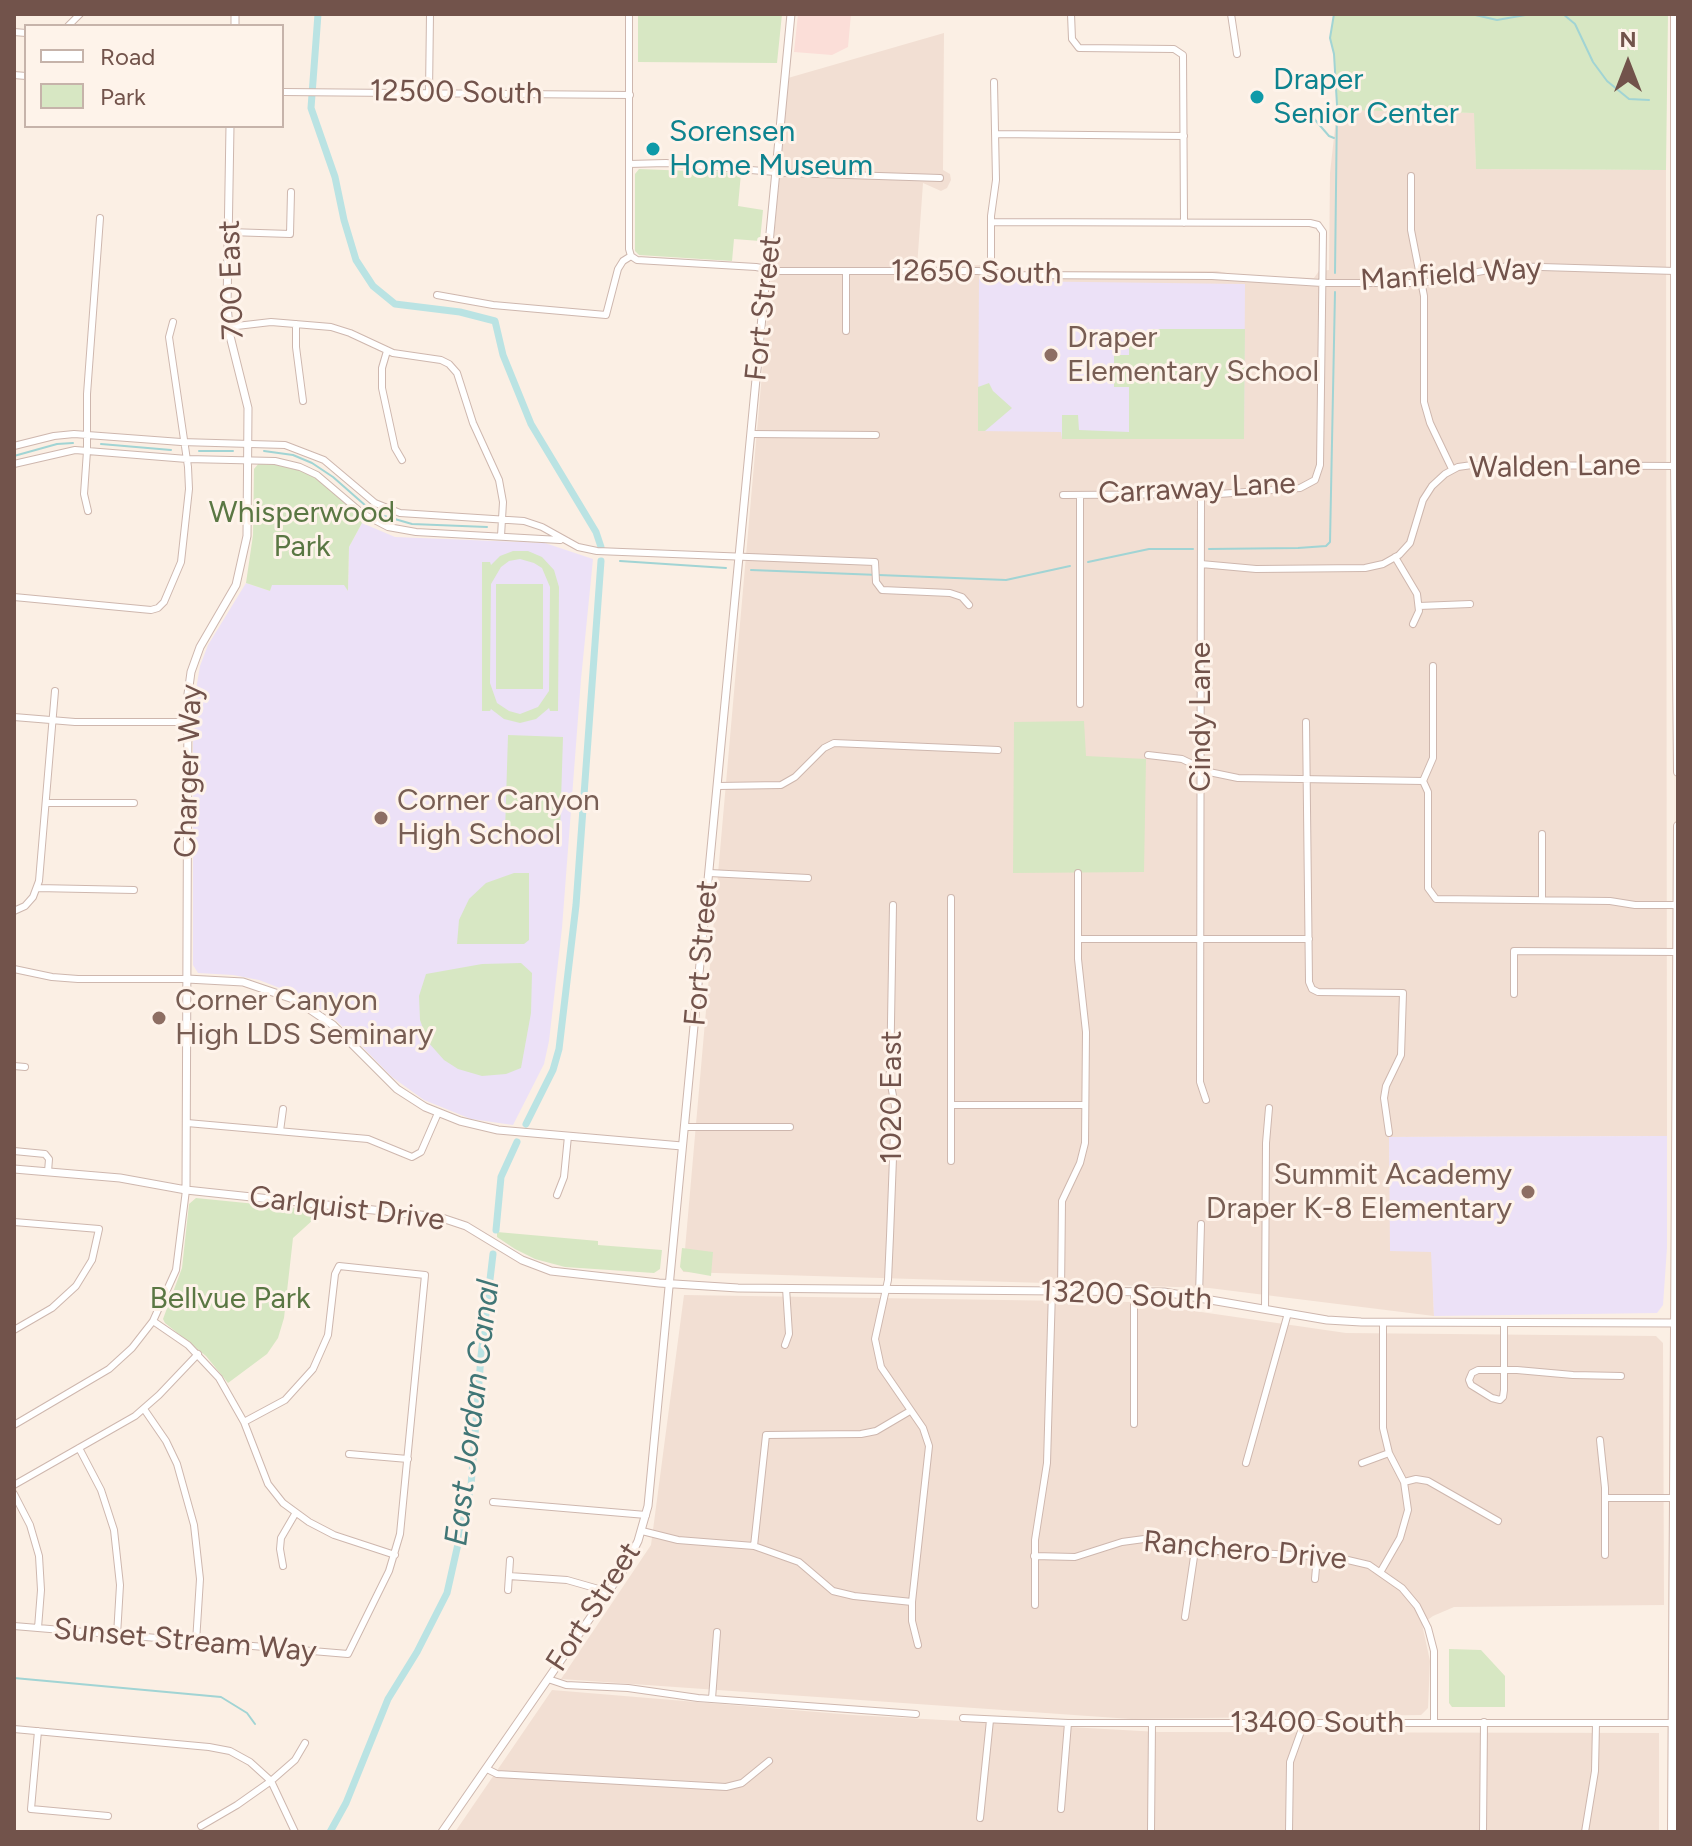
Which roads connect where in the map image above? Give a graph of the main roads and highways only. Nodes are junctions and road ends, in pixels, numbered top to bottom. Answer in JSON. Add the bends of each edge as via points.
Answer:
{"nodes":[{"id":1,"x":1675,"y":14,"type":"edge"},
{"id":2,"x":1677,"y":87,"type":"edge"},
{"id":3,"x":1676,"y":211,"type":"edge"},
{"id":4,"x":1676,"y":271,"type":"edge"},
{"id":5,"x":1676,"y":374,"type":"edge"},
{"id":6,"x":1677,"y":700,"type":"edge"},
{"id":7,"x":1678,"y":772,"type":"edge"},
{"id":8,"x":1678,"y":826,"type":"edge"},
{"id":9,"x":1677,"y":905,"type":"edge"},
{"id":10,"x":1676,"y":952,"type":"edge"},
{"id":11,"x":1677,"y":1323,"type":"edge"},
{"id":12,"x":1677,"y":1619,"type":"edge"},
{"id":13,"x":1675,"y":1780,"type":"edge"},
{"id":14,"x":1672,"y":1832,"type":"edge"}],
"edges":[{"from":1,"to":2,"type":"main road"},
{"from":2,"to":3,"type":"main road"},
{"from":3,"to":4,"type":"main road"},
{"from":4,"to":5,"type":"main road"},
{"from":5,"to":6,"type":"main road"},
{"from":6,"to":7,"type":"main road"},
{"from":8,"to":9,"type":"main road"},
{"from":9,"to":10,"type":"main road"},
{"from":10,"to":11,"type":"main road"},
{"from":11,"to":12,"type":"main road"},
{"from":12,"to":13,"type":"main road"},
{"from":13,"to":14,"type":"main road"}]}
